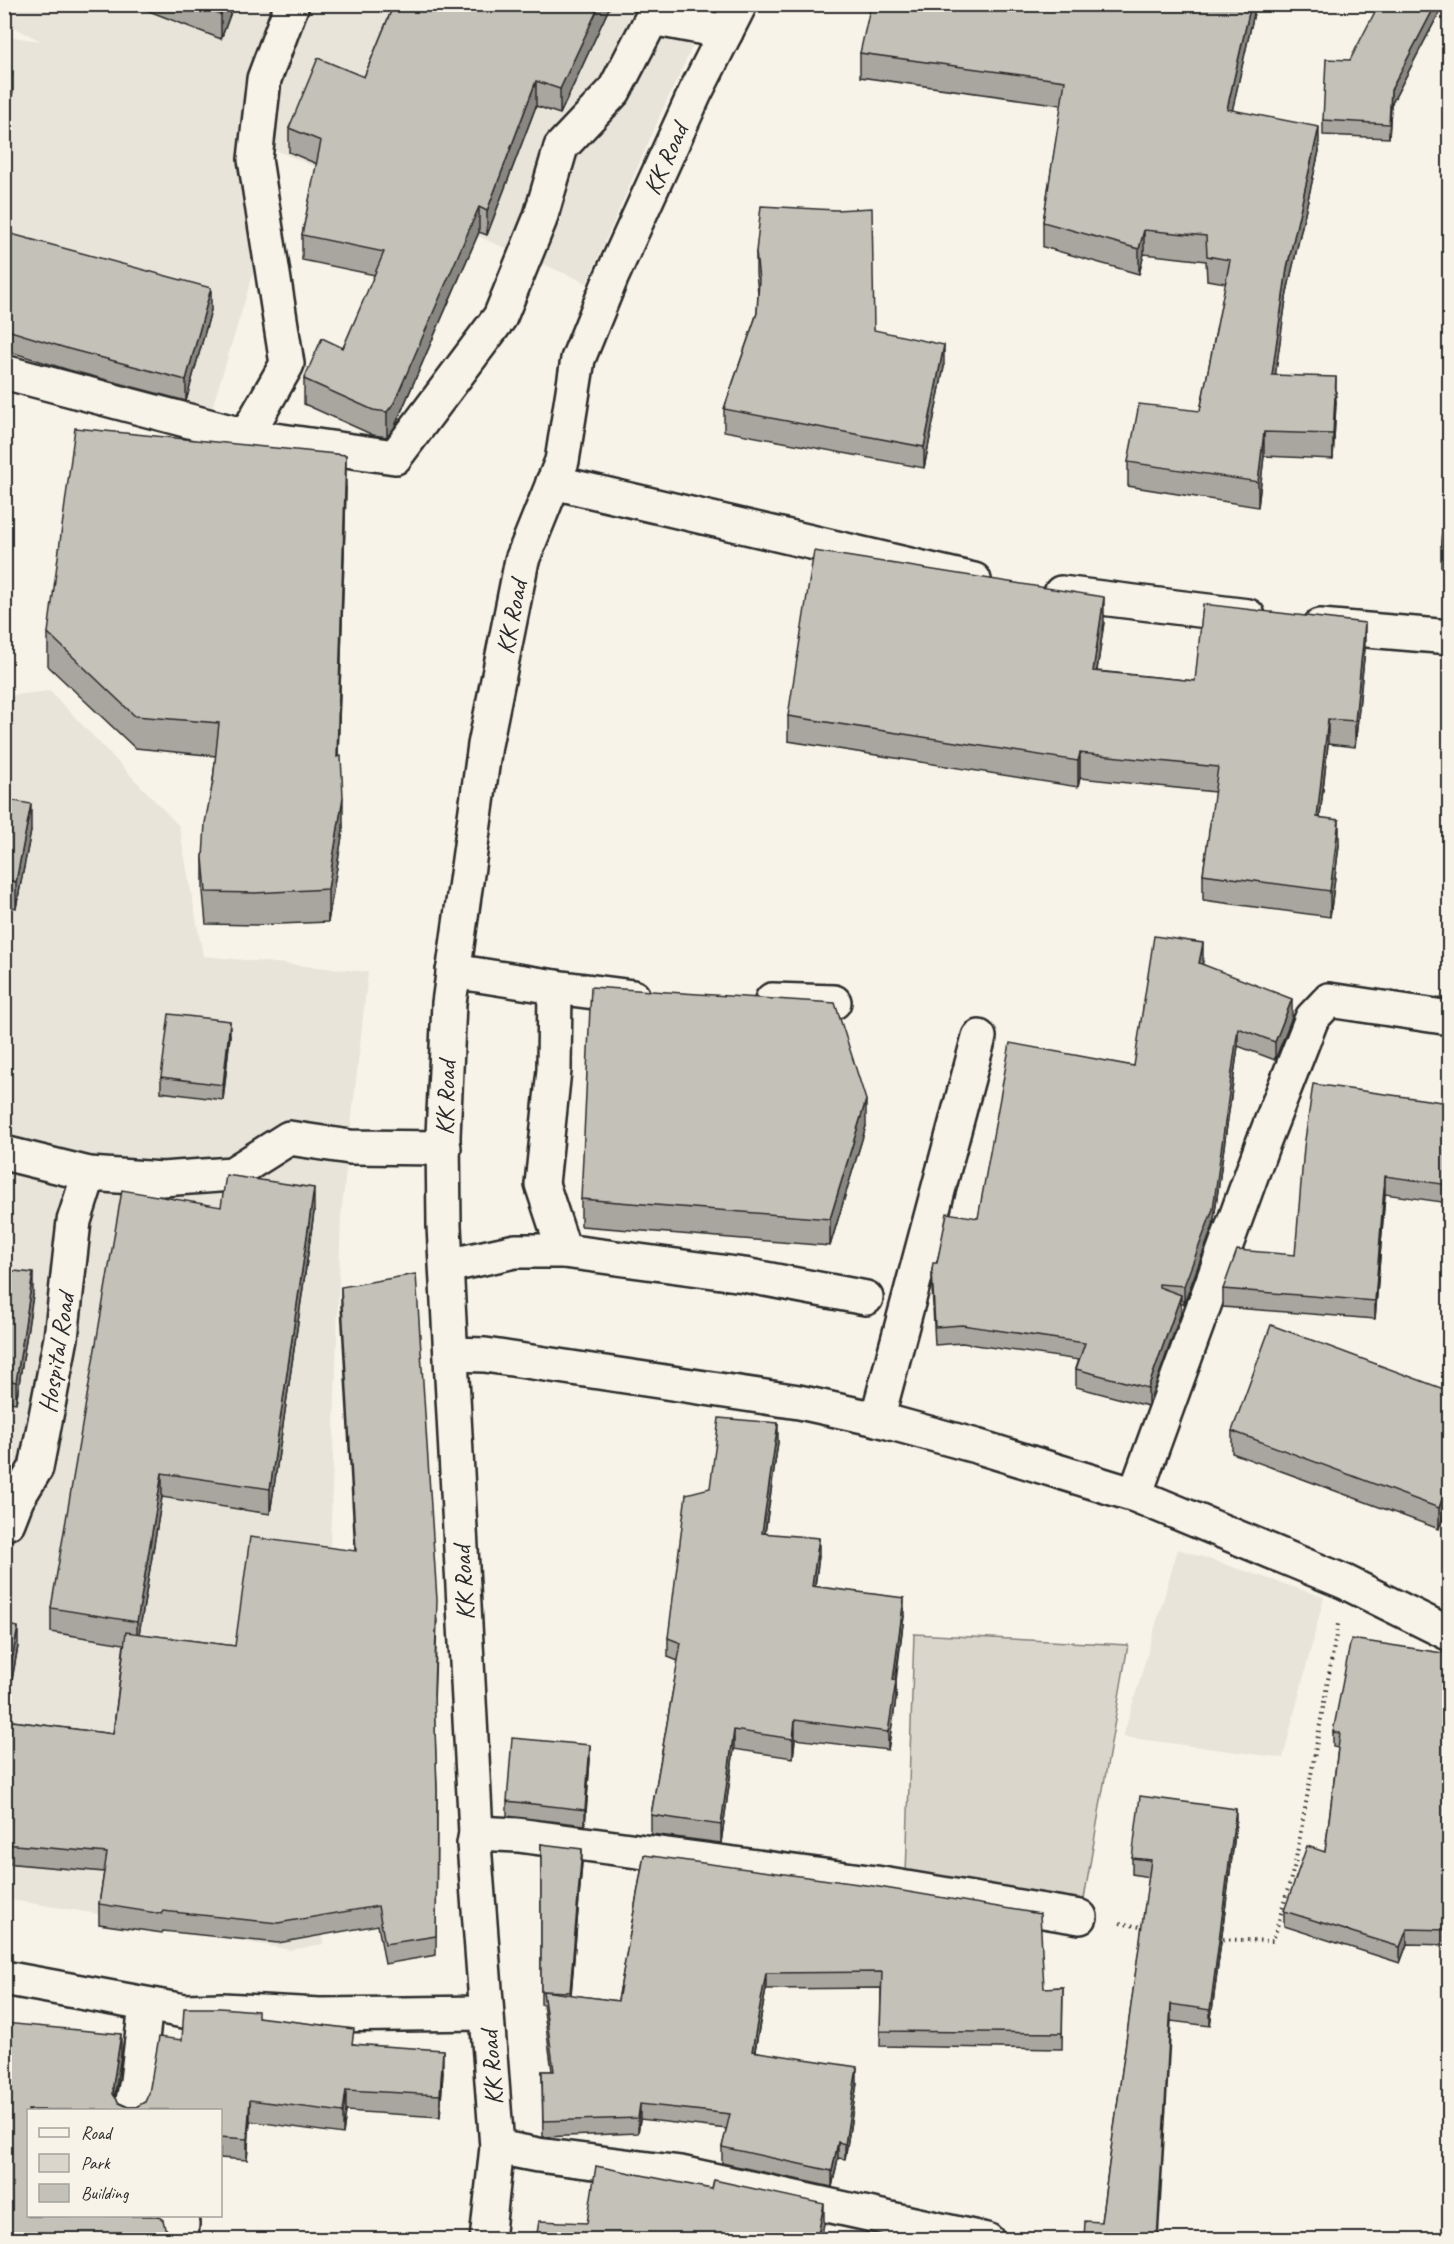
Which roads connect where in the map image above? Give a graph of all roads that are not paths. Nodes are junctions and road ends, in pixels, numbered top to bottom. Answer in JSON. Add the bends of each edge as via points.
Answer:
{"nodes":[{"id":1,"x":292,"y":4,"type":"edge"},
{"id":2,"x":733,"y":18,"type":"edge"},
{"id":3,"x":4,"y":372,"type":"edge"},
{"id":4,"x":246,"y":436,"type":"junction"},
{"id":5,"x":553,"y":482,"type":"junction"},
{"id":6,"x":1449,"y":637,"type":"edge"},
{"id":7,"x":453,"y":971,"type":"junction"},
{"id":8,"x":555,"y":987,"type":"junction"},
{"id":9,"x":664,"y":998,"type":"edge"},
{"id":10,"x":740,"y":999,"type":"edge"},
{"id":11,"x":834,"y":1002,"type":"edge"},
{"id":12,"x":1449,"y":1018,"type":"edge"},
{"id":13,"x":979,"y":1037,"type":"dead end"},
{"id":14,"x":444,"y":1148,"type":"junction"},
{"id":15,"x":4,"y":1153,"type":"edge"},
{"id":16,"x":89,"y":1174,"type":"junction"},
{"id":17,"x":564,"y":1251,"type":"junction"},
{"id":18,"x":447,"y":1266,"type":"junction"},
{"id":19,"x":866,"y":1298,"type":"dead end"},
{"id":20,"x":452,"y":1354,"type":"junction"},
{"id":21,"x":878,"y":1419,"type":"junction"},
{"id":22,"x":1135,"y":1495,"type":"junction"},
{"id":23,"x":4,"y":1524,"type":"edge"},
{"id":24,"x":1449,"y":1634,"type":"edge"},
{"id":25,"x":476,"y":1833,"type":"junction"},
{"id":26,"x":1080,"y":1917,"type":"road end"},
{"id":27,"x":4,"y":1978,"type":"edge"},
{"id":28,"x":146,"y":2005,"type":"junction"},
{"id":29,"x":486,"y":2013,"type":"junction"},
{"id":30,"x":131,"y":2109,"type":"edge"},
{"id":31,"x":497,"y":2146,"type":"junction"},
{"id":32,"x":178,"y":2217,"type":"edge"},
{"id":33,"x":181,"y":2240,"type":"edge"},
{"id":34,"x":487,"y":2240,"type":"edge"},
{"id":35,"x":987,"y":2240,"type":"edge"}],
"edges":[{"from":1,"to":4,"type":"street","via":[[264,78],[255,159],[287,364]]},
{"from":2,"to":4,"type":"street","via":[[652,18],[614,91],[561,147],[540,219],[500,318],[395,458]]},
{"from":2,"to":5,"type":"street","name":"KK Road","via":[[695,93],[578,358],[562,461]]},
{"from":3,"to":4,"type":"street"},
{"from":5,"to":6,"type":"street","via":[[1018,587],[1282,621]]},
{"from":5,"to":7,"type":"street","name":"KK Road","via":[[522,560],[485,745]]},
{"from":7,"to":8,"type":"street"},
{"from":7,"to":14,"type":"street","name":"KK Road"},
{"from":8,"to":9,"type":"street"},
{"from":8,"to":17,"type":"street","via":[[554,1070],[542,1184]]},
{"from":10,"to":11,"type":"street"},
{"from":12,"to":22,"type":"street","via":[[1329,1000],[1312,1018]]},
{"from":13,"to":21,"type":"street"},
{"from":14,"to":16,"type":"street","via":[[350,1147],[289,1138],[232,1174],[162,1179]]},
{"from":14,"to":18,"type":"street","name":"KK Road"},
{"from":15,"to":16,"type":"street"},
{"from":16,"to":23,"type":"street","name":"Hospital Road","via":[[74,1221],[61,1338],[36,1467]]},
{"from":17,"to":18,"type":"street","via":[[515,1251]]},
{"from":17,"to":19,"type":"street","via":[[744,1275]]},
{"from":18,"to":20,"type":"street","name":"KK Road"},
{"from":20,"to":21,"type":"street","via":[[485,1355],[799,1402]]},
{"from":20,"to":25,"type":"street","name":"KK Road"},
{"from":21,"to":22,"type":"street"},
{"from":22,"to":24,"type":"street","via":[[1345,1582]]},
{"from":25,"to":26,"type":"street","via":[[518,1835],[876,1883]]},
{"from":25,"to":29,"type":"street","name":"KK Road"},
{"from":27,"to":28,"type":"street"},
{"from":28,"to":29,"type":"street","via":[[184,2011],[320,2015]]},
{"from":28,"to":30,"type":"street"},
{"from":29,"to":31,"type":"street","name":"KK Road"},
{"from":31,"to":34,"type":"street","name":"KK Road"},
{"from":31,"to":35,"type":"street","via":[[681,2173]]},
{"from":32,"to":33,"type":"street","via":[[182,2223]]}]}
